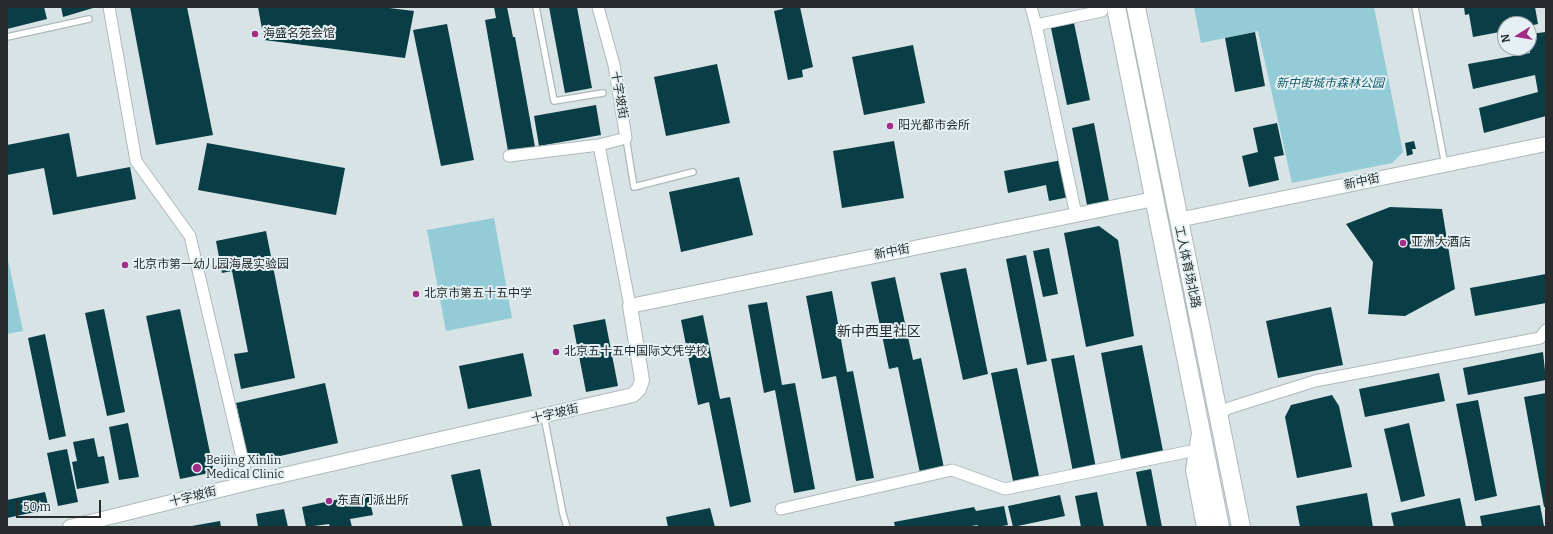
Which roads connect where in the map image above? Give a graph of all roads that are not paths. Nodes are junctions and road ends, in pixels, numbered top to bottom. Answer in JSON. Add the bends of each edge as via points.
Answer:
{"nodes":[{"id":1,"x":109,"y":7,"type":"edge"},
{"id":2,"x":536,"y":7,"type":"edge"},
{"id":3,"x":598,"y":7,"type":"edge"},
{"id":4,"x":1031,"y":7,"type":"edge"},
{"id":5,"x":1136,"y":7,"type":"edge"},
{"id":6,"x":1415,"y":7,"type":"edge"},
{"id":7,"x":1109,"y":9,"type":"edge"},
{"id":8,"x":90,"y":19,"type":"dead end"},
{"id":9,"x":1036,"y":25,"type":"junction"},
{"id":10,"x":7,"y":37,"type":"edge"},
{"id":11,"x":603,"y":93,"type":"dead end"},
{"id":12,"x":626,"y":138,"type":"junction"},
{"id":13,"x":1546,"y":144,"type":"edge"},
{"id":14,"x":599,"y":145,"type":"junction"},
{"id":15,"x":509,"y":156,"type":"dead end"},
{"id":16,"x":1445,"y":165,"type":"junction"},
{"id":17,"x":693,"y":172,"type":"dead end"},
{"id":18,"x":1154,"y":199,"type":"junction"},
{"id":19,"x":1076,"y":215,"type":"junction"},
{"id":20,"x":1178,"y":220,"type":"junction"},
{"id":21,"x":630,"y":306,"type":"junction"},
{"id":22,"x":1546,"y":330,"type":"edge"},
{"id":23,"x":1218,"y":414,"type":"junction"},
{"id":24,"x":544,"y":416,"type":"junction"},
{"id":25,"x":1200,"y":425,"type":"junction"},
{"id":26,"x":1196,"y":450,"type":"junction"},
{"id":27,"x":248,"y":484,"type":"junction"},
{"id":28,"x":781,"y":509,"type":"dead end"},
{"id":29,"x":70,"y":527,"type":"edge"},
{"id":30,"x":567,"y":527,"type":"edge"},
{"id":31,"x":1204,"y":527,"type":"edge"},
{"id":32,"x":1220,"y":527,"type":"edge"},
{"id":33,"x":1241,"y":527,"type":"edge"}],
"edges":[{"from":1,"to":27,"type":"street","via":[[136,161],[190,236]]},
{"from":2,"to":11,"type":"lane","via":[[554,101]]},
{"from":3,"to":12,"type":"street","name":"十字坡街","via":[[614,65]]},
{"from":4,"to":9,"type":"street"},
{"from":5,"to":20,"type":"main road","name":"工人体育场北路"},
{"from":6,"to":16,"type":"lane"},
{"from":7,"to":9,"type":"street"},
{"from":7,"to":18,"type":"main road","name":"工人体育场北路"},
{"from":8,"to":10,"type":"lane"},
{"from":9,"to":19,"type":"street"},
{"from":12,"to":14,"type":"street"},
{"from":12,"to":17,"type":"lane","via":[[634,187]]},
{"from":13,"to":16,"type":"street","name":"新中街"},
{"from":14,"to":15,"type":"street"},
{"from":14,"to":21,"type":"street","name":"十字坡街"},
{"from":16,"to":20,"type":"street","name":"新中街"},
{"from":18,"to":19,"type":"street","name":"新中街"},
{"from":18,"to":25,"type":"main road","name":"工人体育场北路"},
{"from":19,"to":21,"type":"street","name":"新中街"},
{"from":20,"to":23,"type":"main road","name":"工人体育场北路"},
{"from":21,"to":24,"type":"street","name":"十字坡街","via":[[642,380],[639,389],[634,395],[624,398]]},
{"from":22,"to":23,"type":"street","via":[[1540,338],[1316,381],[1229,408]]},
{"from":23,"to":33,"type":"main road","name":"工人体育场北路"},
{"from":24,"to":27,"type":"street","name":"十字坡街"},
{"from":24,"to":30,"type":"lane"},
{"from":25,"to":26,"type":"street","name":"工人体育场北路"},
{"from":25,"to":32,"type":"main road","name":"工人体育场北路"},
{"from":26,"to":28,"type":"street","via":[[1005,489],[952,470]]},
{"from":26,"to":31,"type":"street","name":"工人体育场北路","via":[[1193,470]]},
{"from":27,"to":29,"type":"street","name":"十字坡街"}]}
